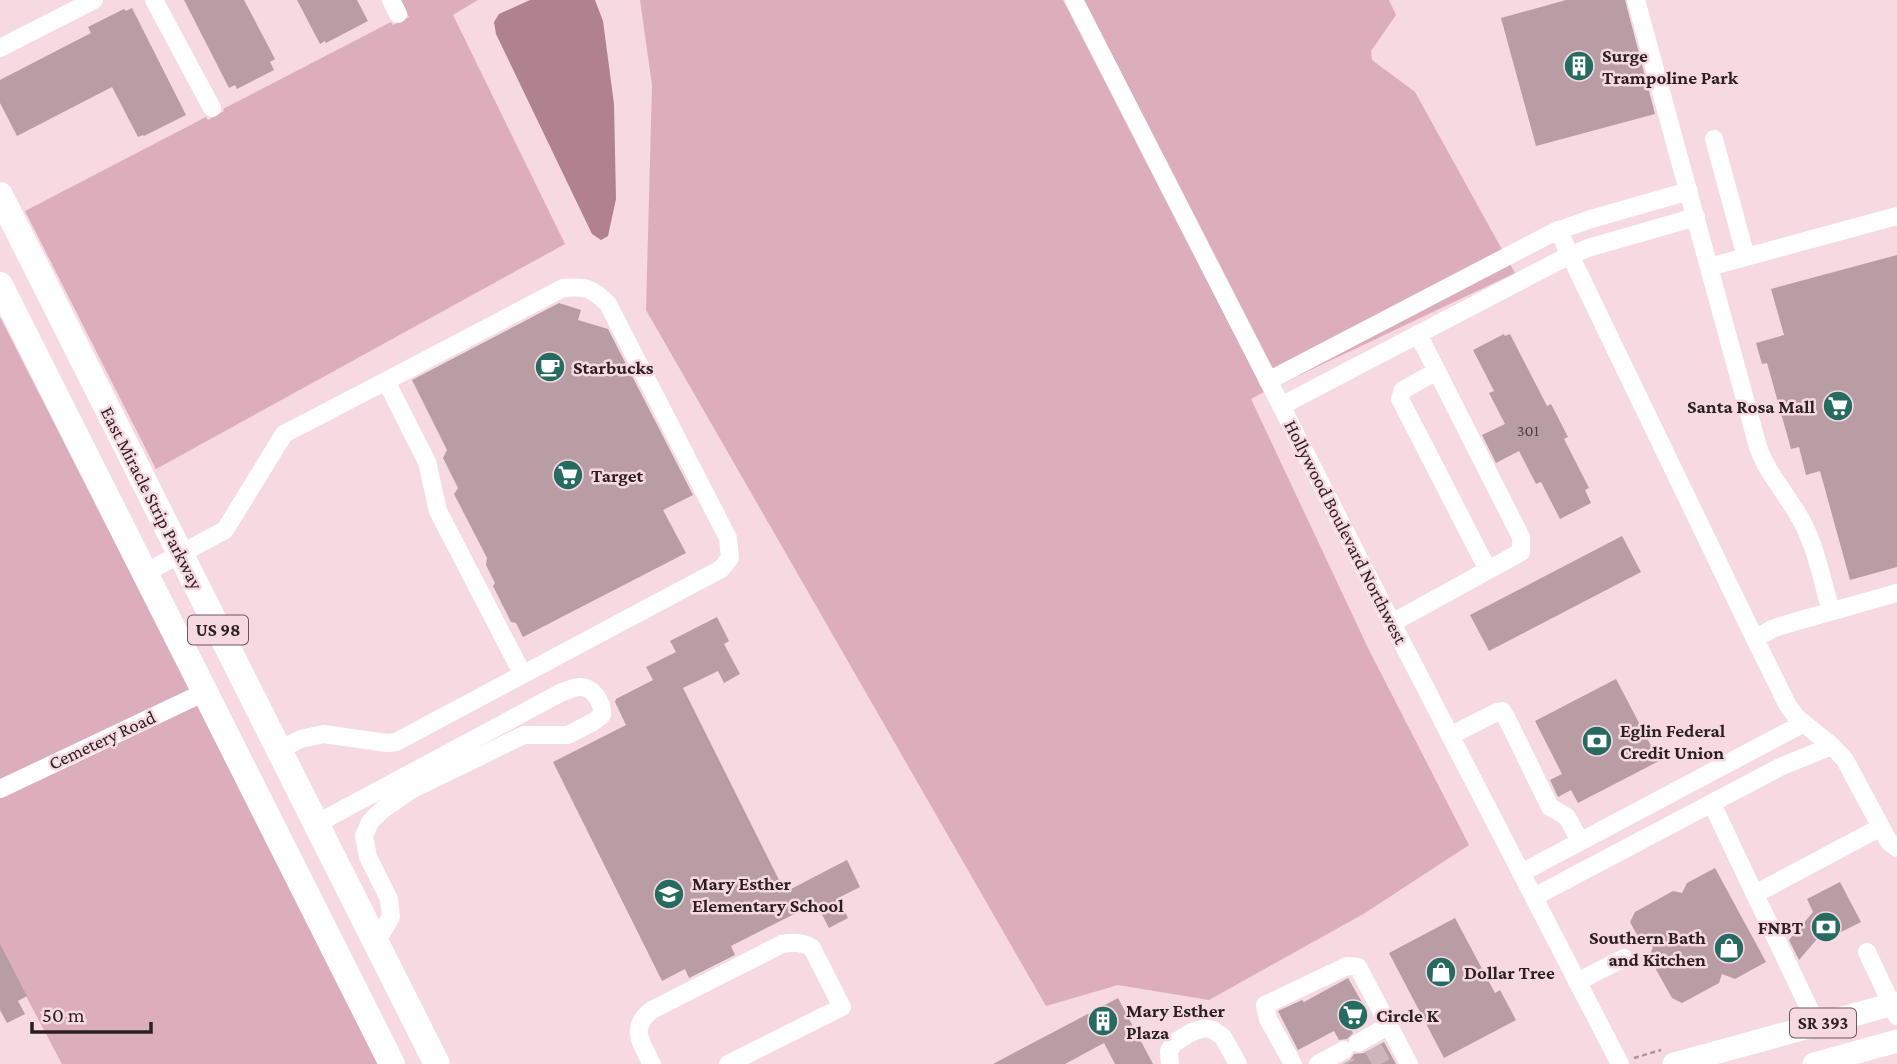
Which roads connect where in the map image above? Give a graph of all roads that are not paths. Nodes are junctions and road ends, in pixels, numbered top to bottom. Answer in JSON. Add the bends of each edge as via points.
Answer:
{"nodes":[{"id":1,"x":94,"y":0,"type":"edge"},
{"id":2,"x":154,"y":0,"type":"edge"},
{"id":3,"x":1074,"y":0,"type":"edge"},
{"id":4,"x":1636,"y":0,"type":"edge"},
{"id":5,"x":0,"y":48,"type":"edge"},
{"id":6,"x":212,"y":108,"type":"dead end"},
{"id":7,"x":1714,"y":139,"type":"dead end"},
{"id":8,"x":1689,"y":191,"type":"junction"},
{"id":9,"x":0,"y":195,"type":"edge"},
{"id":10,"x":1897,"y":216,"type":"edge"},
{"id":11,"x":1696,"y":218,"type":"junction"},
{"id":12,"x":1558,"y":230,"type":"junction"},
{"id":13,"x":1570,"y":255,"type":"junction"},
{"id":14,"x":1745,"y":257,"type":"junction"},
{"id":15,"x":1709,"y":267,"type":"junction"},
{"id":16,"x":0,"y":285,"type":"edge"},
{"id":17,"x":1418,"y":334,"type":"junction"},
{"id":18,"x":1437,"y":371,"type":"junction"},
{"id":19,"x":386,"y":381,"type":"junction"},
{"id":20,"x":1268,"y":381,"type":"junction"},
{"id":21,"x":1281,"y":406,"type":"junction"},
{"id":22,"x":180,"y":554,"type":"junction"},
{"id":23,"x":1488,"y":570,"type":"junction"},
{"id":24,"x":145,"y":573,"type":"junction"},
{"id":25,"x":1897,"y":593,"type":"edge"},
{"id":26,"x":1831,"y":611,"type":"junction"},
{"id":27,"x":1392,"y":623,"type":"junction"},
{"id":28,"x":1755,"y":639,"type":"junction"},
{"id":29,"x":522,"y":673,"type":"junction"},
{"id":30,"x":205,"y":692,"type":"junction"},
{"id":31,"x":1804,"y":723,"type":"junction"},
{"id":32,"x":1450,"y":736,"type":"junction"},
{"id":33,"x":1832,"y":746,"type":"junction"},
{"id":34,"x":279,"y":750,"type":"junction"},
{"id":35,"x":0,"y":789,"type":"edge"},
{"id":36,"x":1712,"y":804,"type":"junction"},
{"id":37,"x":316,"y":824,"type":"junction"},
{"id":38,"x":1881,"y":827,"type":"junction"},
{"id":39,"x":1580,"y":841,"type":"junction"},
{"id":40,"x":1897,"y":848,"type":"edge"},
{"id":41,"x":1521,"y":873,"type":"junction"},
{"id":42,"x":1755,"y":894,"type":"junction"},
{"id":43,"x":1534,"y":897,"type":"junction"},
{"id":44,"x":376,"y":942,"type":"junction"},
{"id":45,"x":1867,"y":952,"type":"dead end"},
{"id":46,"x":1624,"y":958,"type":"dead end"},
{"id":47,"x":1577,"y":982,"type":"junction"},
{"id":48,"x":1895,"y":1008,"type":"edge"},
{"id":49,"x":1817,"y":1025,"type":"junction"},
{"id":50,"x":1388,"y":1026,"type":"junction"},
{"id":51,"x":1897,"y":1041,"type":"edge"},
{"id":52,"x":392,"y":1064,"type":"edge"},
{"id":53,"x":437,"y":1064,"type":"edge"},
{"id":54,"x":652,"y":1064,"type":"edge"},
{"id":55,"x":728,"y":1064,"type":"edge"},
{"id":56,"x":1170,"y":1064,"type":"edge"},
{"id":57,"x":1238,"y":1064,"type":"edge"},
{"id":58,"x":1293,"y":1064,"type":"edge"},
{"id":59,"x":1318,"y":1064,"type":"edge"},
{"id":60,"x":1409,"y":1064,"type":"edge"},
{"id":61,"x":1619,"y":1064,"type":"edge"},
{"id":62,"x":1674,"y":1064,"type":"edge"},
{"id":63,"x":1814,"y":1064,"type":"edge"}],
"edges":[{"from":1,"to":5,"type":"street"},
{"from":2,"to":6,"type":"street"},
{"from":3,"to":20,"type":"street","name":"Hollywood Boulevard Northwest"},
{"from":4,"to":8,"type":"street"},
{"from":7,"to":14,"type":"street"},
{"from":8,"to":11,"type":"street"},
{"from":8,"to":12,"type":"street"},
{"from":9,"to":22,"type":"highway","name":"East Miracle Strip Parkway","number":"US 98"},
{"from":10,"to":14,"type":"street"},
{"from":11,"to":13,"type":"street"},
{"from":11,"to":15,"type":"street"},
{"from":12,"to":13,"type":"street"},
{"from":12,"to":20,"type":"street"},
{"from":13,"to":17,"type":"street"},
{"from":13,"to":28,"type":"street"},
{"from":14,"to":15,"type":"street"},
{"from":15,"to":26,"type":"street","via":[[1762,460],[1800,517]]},
{"from":16,"to":24,"type":"highway","name":"East Miracle Strip Parkway","number":"US 98"},
{"from":17,"to":18,"type":"street"},
{"from":17,"to":21,"type":"street"},
{"from":18,"to":23,"type":"street","via":[[1521,537],[1521,552]]},
{"from":18,"to":23,"type":"street","via":[[1403,390],[1399,398]]},
{"from":19,"to":22,"type":"street","via":[[284,434],[225,530]]},
{"from":19,"to":29,"type":"street","via":[[426,462],[438,511]]},
{"from":19,"to":29,"type":"street","via":[[563,288],[596,291],[608,304],[728,538],[730,558],[721,569]]},
{"from":20,"to":21,"type":"street","name":"Hollywood Boulevard Northwest"},
{"from":21,"to":27,"type":"street","name":"Hollywood Boulevard Northwest"},
{"from":22,"to":24,"type":"street"},
{"from":22,"to":34,"type":"highway","name":"East Miracle Strip Parkway","number":"US 98"},
{"from":23,"to":27,"type":"street"},
{"from":24,"to":30,"type":"highway","name":"East Miracle Strip Parkway","number":"US 98"},
{"from":25,"to":26,"type":"street"},
{"from":26,"to":28,"type":"street","via":[[1772,629]]},
{"from":27,"to":32,"type":"street","name":"Hollywood Boulevard Northwest"},
{"from":28,"to":31,"type":"street","via":[[1787,704]]},
{"from":29,"to":34,"type":"street","via":[[396,742],[323,734],[301,738]]},
{"from":30,"to":35,"type":"street","name":"Cemetery Road"},
{"from":30,"to":52,"type":"highway","name":"East Miracle Strip Parkway","number":"US 98"},
{"from":31,"to":33,"type":"street"},
{"from":31,"to":39,"type":"street"},
{"from":32,"to":39,"type":"street","via":[[1502,712],[1550,807],[1567,817]]},
{"from":32,"to":41,"type":"street","name":"Hollywood Boulevard Northwest"},
{"from":33,"to":36,"type":"street","via":[[1780,767]]},
{"from":33,"to":38,"type":"street"},
{"from":34,"to":37,"type":"highway","name":"East Miracle Strip Parkway","number":"US 98"},
{"from":36,"to":42,"type":"street"},
{"from":36,"to":43,"type":"street"},
{"from":37,"to":44,"type":"highway","name":"East Miracle Strip Parkway","number":"US 98"},
{"from":37,"to":44,"type":"street","via":[[562,692],[588,689],[603,707],[602,715],[568,735],[524,735],[411,790],[370,822],[364,836],[368,858],[389,900],[391,917]]},
{"from":38,"to":40,"type":"street"},
{"from":38,"to":42,"type":"street"},
{"from":39,"to":41,"type":"street"},
{"from":41,"to":43,"type":"street","name":"Hollywood Boulevard Northwest"},
{"from":42,"to":49,"type":"street"},
{"from":43,"to":47,"type":"street","name":"Hollywood Boulevard Northwest"},
{"from":44,"to":53,"type":"highway","name":"East Miracle Strip Parkway","number":"US 98"},
{"from":45,"to":48,"type":"street"},
{"from":46,"to":47,"type":"street"},
{"from":47,"to":61,"type":"street","name":"Hollywood Boulevard Northwest"},
{"from":48,"to":49,"type":"main road","number":"SR 393"},
{"from":49,"to":62,"type":"main road","number":"SR 393"},
{"from":50,"to":58,"type":"street","via":[[1358,967],[1347,966],[1265,1005]]},
{"from":50,"to":59,"type":"street","via":[[1355,1049]]},
{"from":50,"to":60,"type":"street"},
{"from":51,"to":63,"type":"main road","number":"SR 393"},
{"from":54,"to":55,"type":"street","via":[[640,1042],[638,1027],[643,1016],[782,944],[794,942],[813,948],[842,1007]]},
{"from":56,"to":57,"type":"street","via":[[1174,1043],[1205,1028],[1223,1037]]}]}
